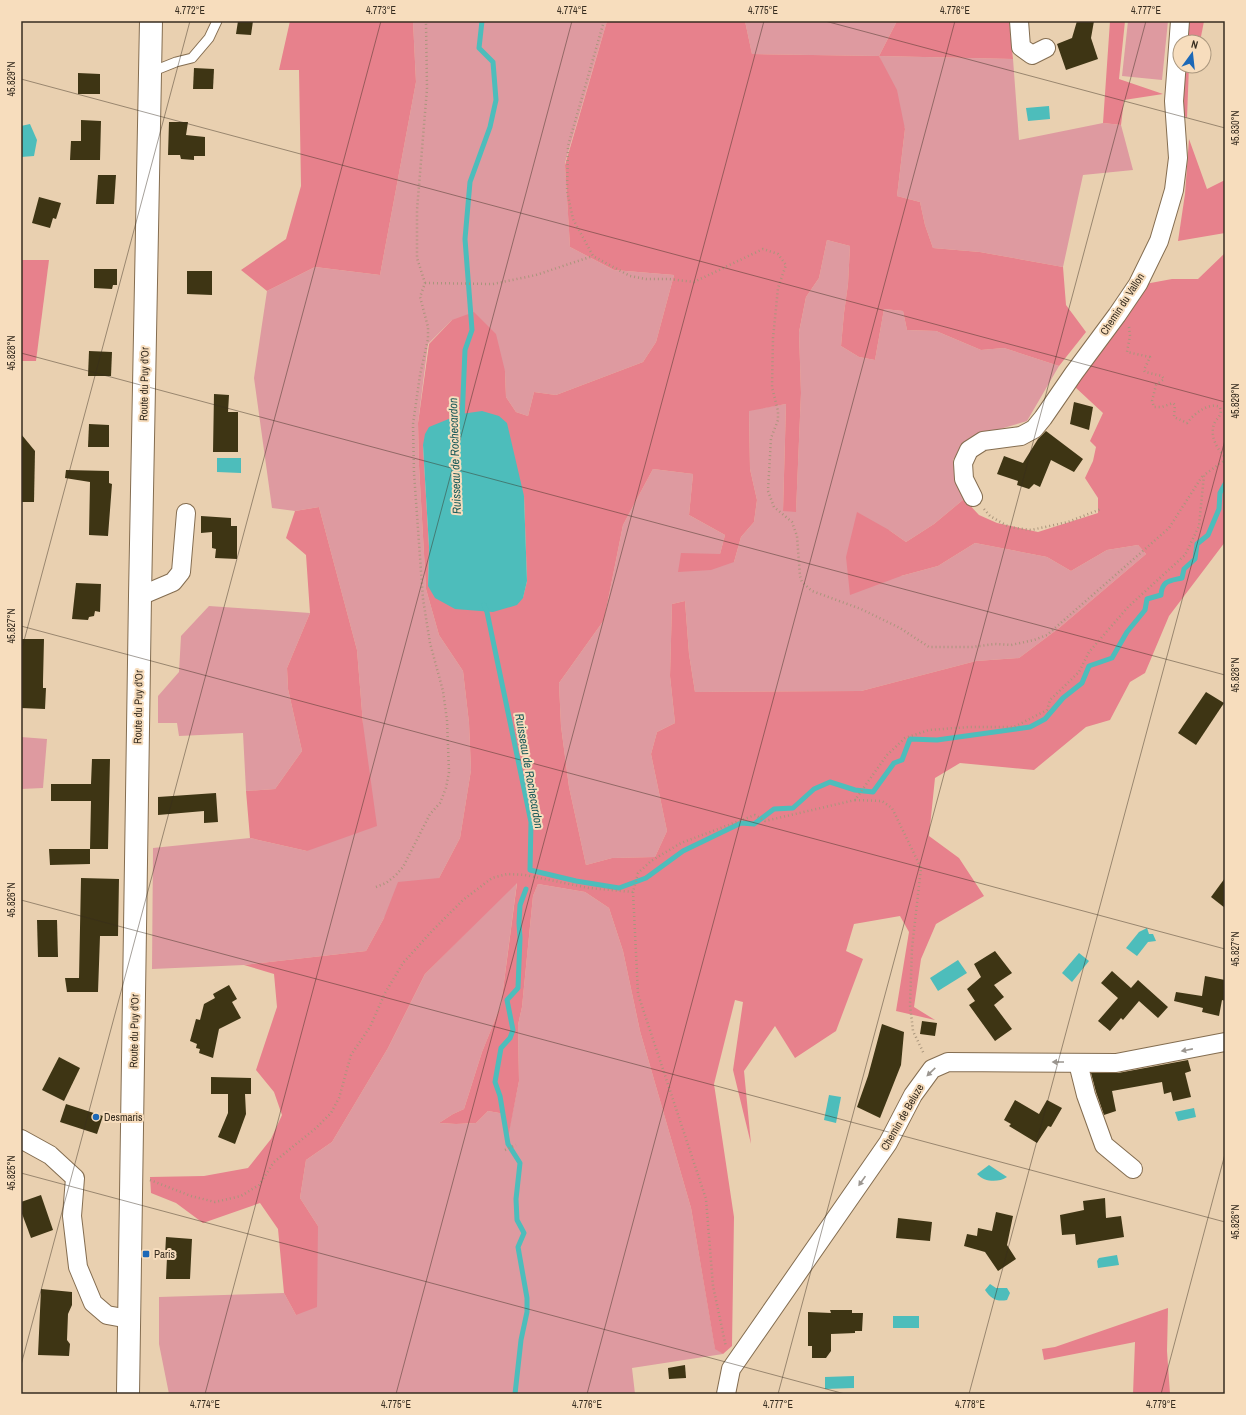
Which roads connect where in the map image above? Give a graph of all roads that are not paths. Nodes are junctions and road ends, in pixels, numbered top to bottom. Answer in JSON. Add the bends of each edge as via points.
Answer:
{"nodes":[{"id":1,"x":151,"y":21,"type":"edge"},
{"id":2,"x":217,"y":21,"type":"edge"},
{"id":3,"x":1018,"y":21,"type":"edge"},
{"id":4,"x":1180,"y":21,"type":"edge"},
{"id":5,"x":1046,"y":48,"type":"dead end"},
{"id":6,"x":150,"y":72,"type":"junction"},
{"id":7,"x":973,"y":497,"type":"road end"},
{"id":8,"x":186,"y":513,"type":"dead end"},
{"id":9,"x":140,"y":596,"type":"junction"},
{"id":10,"x":1225,"y":1042,"type":"edge"},
{"id":11,"x":1078,"y":1063,"type":"junction"},
{"id":12,"x":21,"y":1139,"type":"edge"},
{"id":13,"x":1133,"y":1169,"type":"dead end"},
{"id":14,"x":129,"y":1319,"type":"junction"},
{"id":15,"x":128,"y":1394,"type":"edge"},
{"id":16,"x":726,"y":1394,"type":"edge"}],
"edges":[{"from":1,"to":6,"type":"main road","name":"Route du Puy d'Or"},
{"from":2,"to":6,"type":"lane","via":[[209,38],[192,58]]},
{"from":3,"to":5,"type":"street","via":[[1021,46],[1032,55]]},
{"from":4,"to":7,"type":"street","name":"Chemin du Vallon","via":[[1174,102],[1178,158],[1174,190],[1159,240],[1138,284],[1034,429],[1021,436],[983,441],[969,450],[963,463],[964,479]]},
{"from":6,"to":9,"type":"main road","name":"Route du Puy d'Or"},
{"from":8,"to":9,"type":"street","via":[[181,572],[173,582]]},
{"from":9,"to":14,"type":"main road","name":"Route du Puy d'Or"},
{"from":10,"to":11,"type":"street","one_way":true,"via":[[1116,1063]]},
{"from":11,"to":13,"type":"street","via":[[1086,1095],[1104,1145]]},
{"from":11,"to":16,"type":"street","name":"Chemin de Beluze","one_way":true,"via":[[948,1062],[932,1069],[913,1095],[888,1143],[731,1369]]},
{"from":12,"to":14,"type":"street","via":[[50,1155],[75,1178],[72,1216],[78,1267],[94,1303],[107,1315]]},
{"from":14,"to":15,"type":"main road","name":"Route du Puy d'Or"}]}
